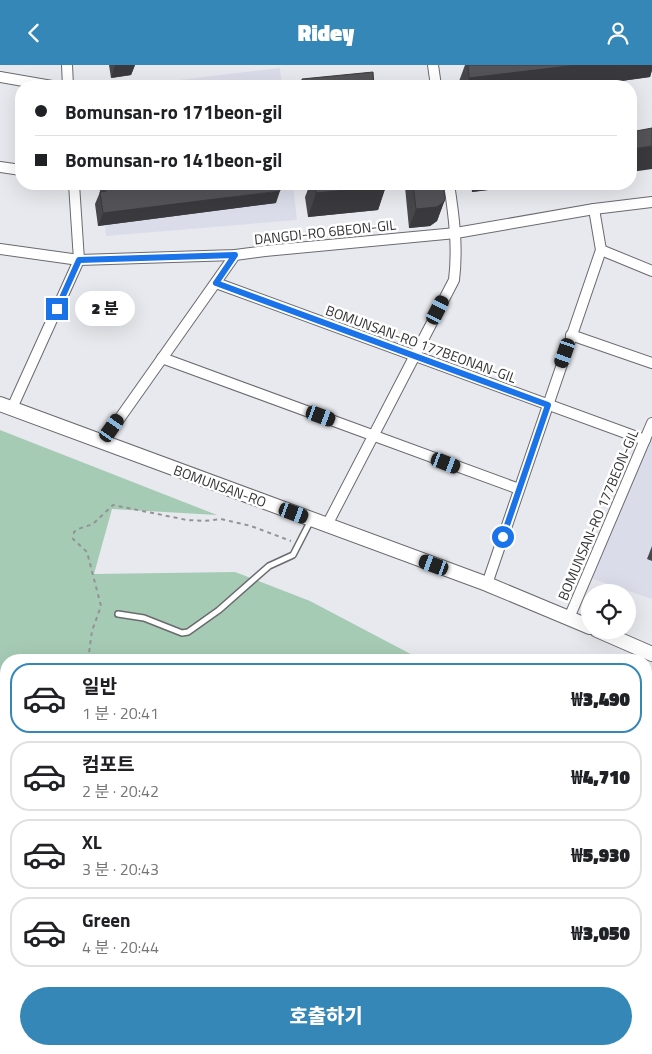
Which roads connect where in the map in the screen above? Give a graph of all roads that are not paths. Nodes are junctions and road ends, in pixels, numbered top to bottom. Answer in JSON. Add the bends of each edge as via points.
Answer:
{"nodes":[{"id":1,"x":67,"y":65,"type":"edge"},
{"id":2,"x":433,"y":65,"type":"edge"},
{"id":3,"x":0,"y":77,"type":"edge"},
{"id":4,"x":17,"y":80,"type":"edge"},
{"id":5,"x":68,"y":80,"type":"edge"},
{"id":6,"x":435,"y":80,"type":"edge"},
{"id":7,"x":0,"y":167,"type":"edge"},
{"id":8,"x":15,"y":169,"type":"edge"},
{"id":9,"x":74,"y":190,"type":"edge"},
{"id":10,"x":450,"y":190,"type":"edge"},
{"id":11,"x":652,"y":202,"type":"edge"},
{"id":12,"x":594,"y":209,"type":"junction"},
{"id":13,"x":456,"y":233,"type":"junction"},
{"id":14,"x":0,"y":249,"type":"edge"},
{"id":15,"x":601,"y":250,"type":"junction"},
{"id":16,"x":235,"y":255,"type":"junction"},
{"id":17,"x":79,"y":260,"type":"junction"},
{"id":18,"x":652,"y":271,"type":"edge"},
{"id":19,"x":216,"y":283,"type":"junction"},
{"id":20,"x":571,"y":335,"type":"junction"},
{"id":21,"x":415,"y":356,"type":"junction"},
{"id":22,"x":162,"y":358,"type":"junction"},
{"id":23,"x":652,"y":363,"type":"edge"},
{"id":24,"x":548,"y":405,"type":"junction"},
{"id":25,"x":6,"y":406,"type":"edge"},
{"id":26,"x":652,"y":423,"type":"edge"},
{"id":27,"x":374,"y":436,"type":"junction"},
{"id":28,"x":645,"y":440,"type":"junction"},
{"id":29,"x":102,"y":442,"type":"junction"},
{"id":30,"x":519,"y":489,"type":"junction"},
{"id":31,"x":311,"y":519,"type":"junction"},
{"id":32,"x":327,"y":525,"type":"junction"},
{"id":33,"x":487,"y":584,"type":"junction"},
{"id":34,"x":118,"y":614,"type":"dead end"},
{"id":35,"x":569,"y":618,"type":"junction"},
{"id":36,"x":581,"y":623,"type":"edge"},
{"id":37,"x":619,"y":639,"type":"edge"},
{"id":38,"x":652,"y":653,"type":"edge"}],
"edges":[{"from":1,"to":5,"type":"street"},
{"from":2,"to":6,"type":"street"},
{"from":3,"to":4,"type":"street"},
{"from":7,"to":8,"type":"street"},
{"from":9,"to":17,"type":"street"},
{"from":10,"to":13,"type":"street"},
{"from":11,"to":12,"type":"street","name":"DANGDI-RO 6BEON-GIL"},
{"from":12,"to":13,"type":"street","name":"DANGDI-RO 6BEON-GIL"},
{"from":12,"to":15,"type":"street"},
{"from":13,"to":16,"type":"street","name":"DANGDI-RO 6BEON-GIL"},
{"from":13,"to":21,"type":"street","via":[[454,280]]},
{"from":14,"to":17,"type":"street","name":"DANGDI-RO 6BEON-GIL"},
{"from":15,"to":18,"type":"street"},
{"from":15,"to":20,"type":"street"},
{"from":16,"to":17,"type":"street","name":"DANGDI-RO 6BEON-GIL"},
{"from":16,"to":19,"type":"street"},
{"from":17,"to":25,"type":"street"},
{"from":19,"to":21,"type":"street","name":"BOMUNSAN-RO 177BEONAN-GIL"},
{"from":19,"to":22,"type":"street"},
{"from":20,"to":23,"type":"street"},
{"from":20,"to":24,"type":"street"},
{"from":21,"to":24,"type":"street","name":"BOMUNSAN-RO 177BEONAN-GIL"},
{"from":21,"to":27,"type":"street"},
{"from":22,"to":27,"type":"street"},
{"from":22,"to":29,"type":"street"},
{"from":24,"to":28,"type":"street","name":"BOMUNSAN-RO 177BEONAN-GIL"},
{"from":24,"to":30,"type":"street"},
{"from":25,"to":29,"type":"main road","name":"BOMUNSAN-RO"},
{"from":26,"to":28,"type":"street","name":"BOMUNSAN-RO 177BEON-GIL"},
{"from":27,"to":30,"type":"street"},
{"from":27,"to":32,"type":"street"},
{"from":28,"to":35,"type":"street","name":"BOMUNSAN-RO 177BEON-GIL"},
{"from":29,"to":31,"type":"main road","name":"BOMUNSAN-RO"},
{"from":30,"to":33,"type":"street"},
{"from":31,"to":32,"type":"main road","name":"BOMUNSAN-RO"},
{"from":31,"to":34,"type":"lane","via":[[293,555],[269,566],[219,610],[188,632],[182,633],[144,617]]},
{"from":32,"to":33,"type":"main road","name":"BOMUNSAN-RO"},
{"from":33,"to":35,"type":"main road","name":"BOMUNSAN-RO"},
{"from":35,"to":36,"type":"main road","name":"BOMUNSAN-RO"},
{"from":37,"to":38,"type":"main road"}]}
